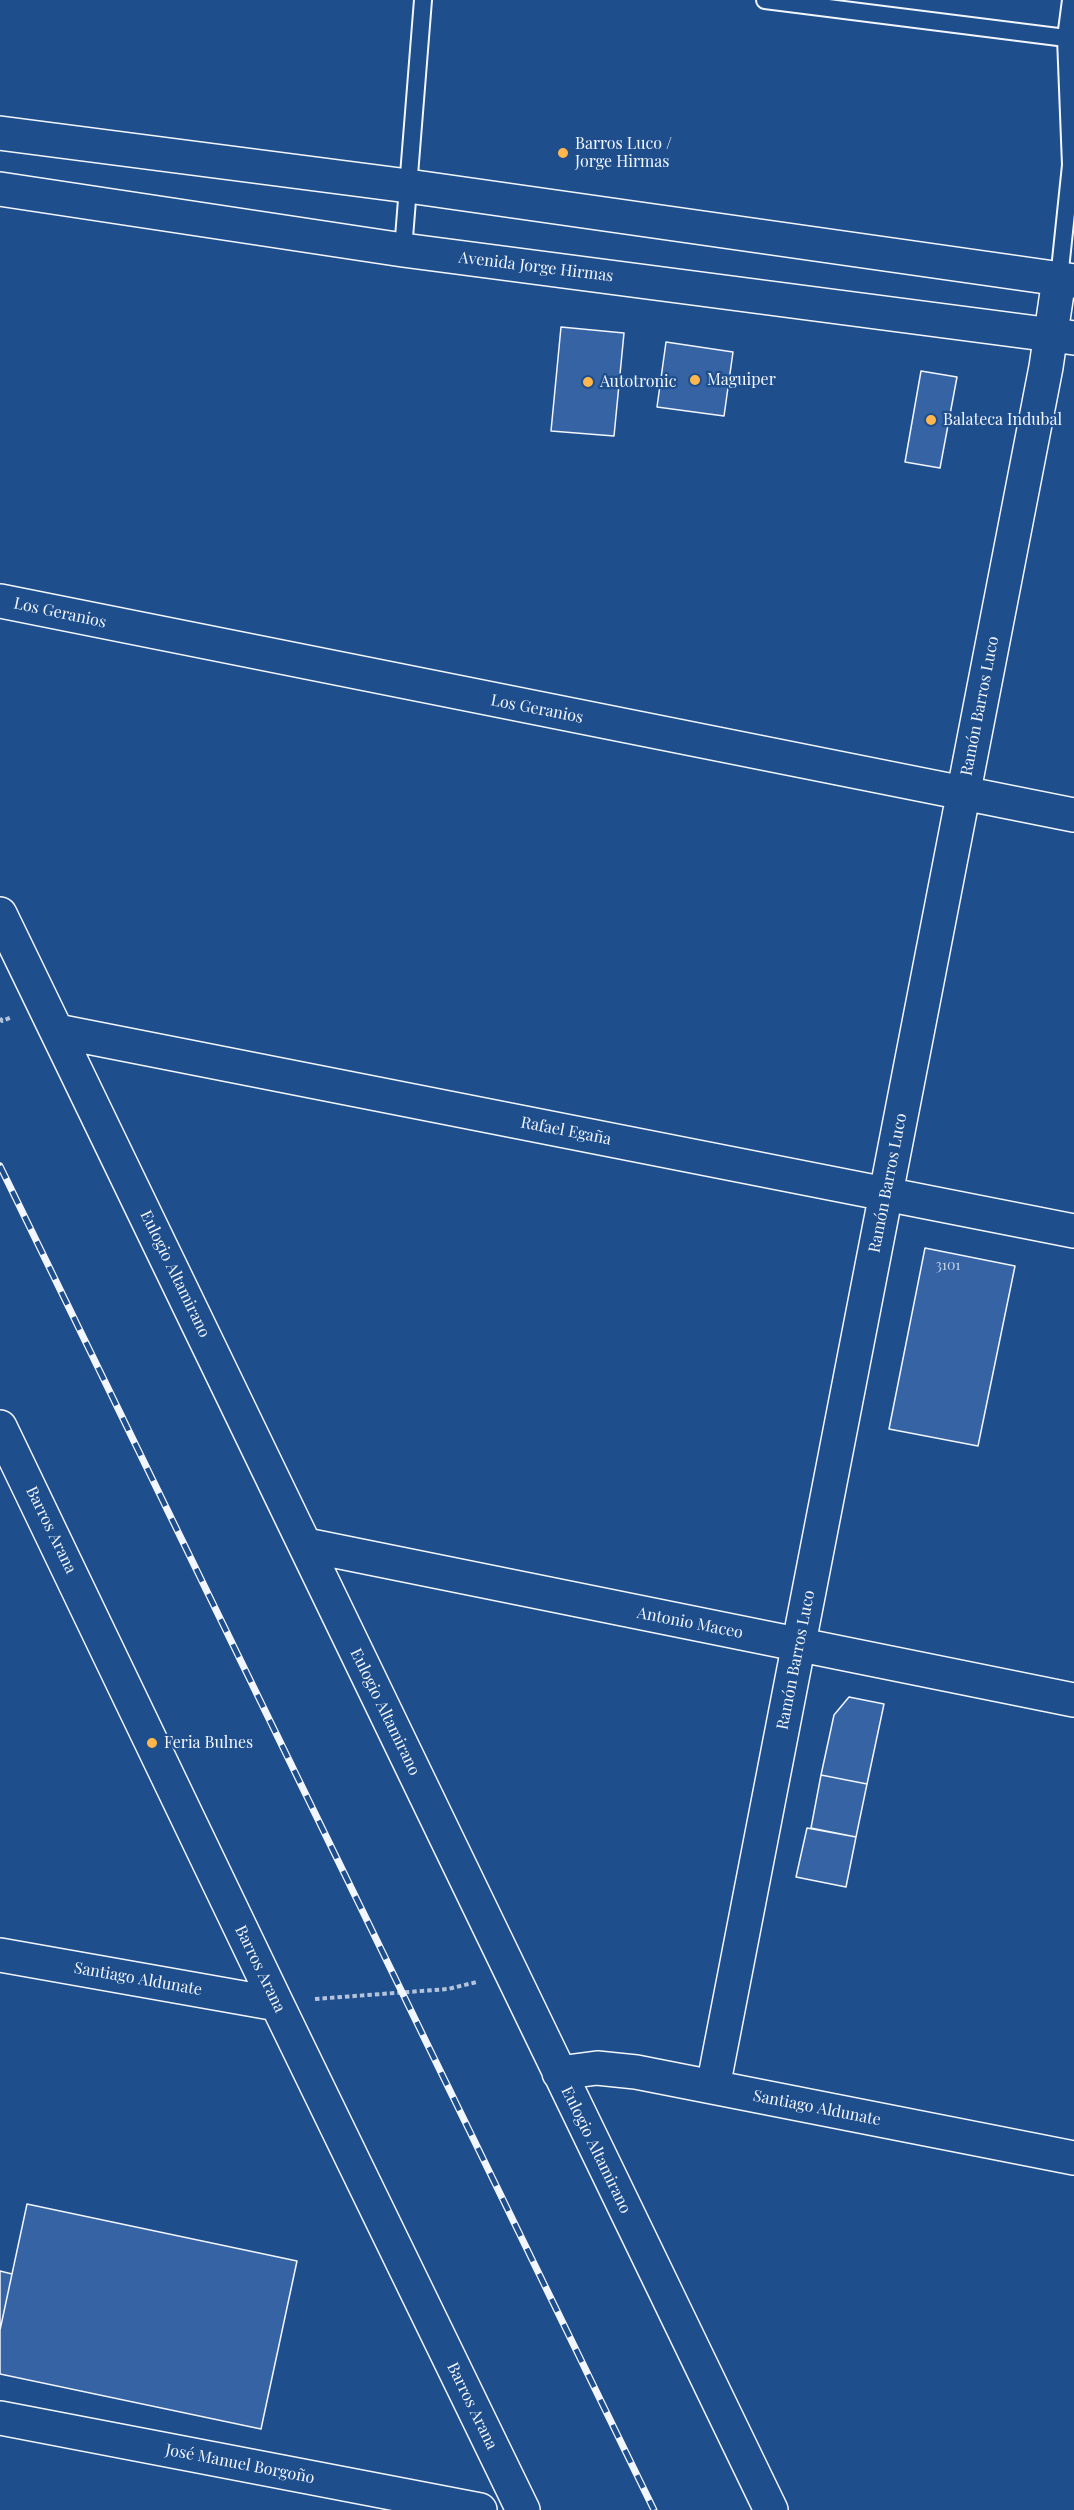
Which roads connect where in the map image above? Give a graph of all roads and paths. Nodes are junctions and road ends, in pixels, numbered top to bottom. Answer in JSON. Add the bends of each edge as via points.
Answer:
{"nodes":[{"id":1,"x":423,"y":0,"type":"edge"},
{"id":2,"x":765,"y":0,"type":"edge"},
{"id":3,"x":1071,"y":0,"type":"edge"},
{"id":4,"x":1066,"y":38,"type":"junction"},
{"id":5,"x":0,"y":133,"type":"edge"},
{"id":6,"x":408,"y":186,"type":"junction"},
{"id":7,"x":0,"y":189,"type":"edge"},
{"id":8,"x":403,"y":250,"type":"junction"},
{"id":9,"x":1067,"y":280,"type":"edge"},
{"id":10,"x":1063,"y":336,"type":"edge"},
{"id":11,"x":0,"y":601,"type":"edge"},
{"id":12,"x":963,"y":792,"type":"junction"},
{"id":13,"x":1074,"y":815,"type":"edge"},
{"id":14,"x":0,"y":914,"type":"edge"},
{"id":15,"x":57,"y":1031,"type":"junction"},
{"id":16,"x":886,"y":1193,"type":"junction"},
{"id":17,"x":1074,"y":1231,"type":"edge"},
{"id":18,"x":0,"y":1427,"type":"edge"},
{"id":19,"x":15,"y":1485,"type":"edge"},
{"id":20,"x":306,"y":1545,"type":"junction"},
{"id":21,"x":799,"y":1644,"type":"junction"},
{"id":22,"x":1074,"y":1700,"type":"edge"},
{"id":23,"x":0,"y":1955,"type":"edge"},
{"id":24,"x":509,"y":1972,"type":"junction"},
{"id":25,"x":277,"y":2004,"type":"junction"},
{"id":26,"x":559,"y":2073,"type":"junction"},
{"id":27,"x":713,"y":2087,"type":"junction"},
{"id":28,"x":1074,"y":2158,"type":"edge"},
{"id":29,"x":0,"y":2418,"type":"edge"},
{"id":30,"x":480,"y":2510,"type":"edge"},
{"id":31,"x":523,"y":2510,"type":"edge"},
{"id":32,"x":771,"y":2510,"type":"edge"}],
"edges":[{"from":1,"to":6,"type":"lane"},
{"from":2,"to":4,"type":"lane"},
{"from":3,"to":4,"type":"lane"},
{"from":4,"to":9,"type":"lane","via":[[1071,165]]},
{"from":5,"to":6,"type":"street"},
{"from":6,"to":8,"type":"lane"},
{"from":6,"to":9,"type":"street"},
{"from":7,"to":8,"type":"street","name":"Avenida Jorge Hirmas"},
{"from":8,"to":10,"type":"street","name":"Avenida Jorge Hirmas"},
{"from":9,"to":10,"type":"street","name":"Ramón Barros Luco"},
{"from":10,"to":12,"type":"street","name":"Ramón Barros Luco"},
{"from":11,"to":12,"type":"street","name":"Los Geranios"},
{"from":12,"to":13,"type":"street","name":"Los Geranios"},
{"from":12,"to":16,"type":"street","name":"Ramón Barros Luco"},
{"from":14,"to":15,"type":"street","name":"Eulogio Altamirano"},
{"from":15,"to":16,"type":"street","name":"Rafael Egaña"},
{"from":15,"to":20,"type":"street","name":"Eulogio Altamirano"},
{"from":16,"to":17,"type":"street","name":"Rafael Egaña"},
{"from":16,"to":21,"type":"street","name":"Ramón Barros Luco"},
{"from":18,"to":19,"type":"street","name":"Barros Arana"},
{"from":19,"to":25,"type":"street","name":"Barros Arana"},
{"from":20,"to":21,"type":"street","name":"Antonio Maceo"},
{"from":20,"to":24,"type":"street","name":"Eulogio Altamirano"},
{"from":21,"to":22,"type":"street","name":"Antonio Maceo"},
{"from":21,"to":27,"type":"street","name":"Ramón Barros Luco"},
{"from":23,"to":25,"type":"street","name":"Santiago Aldunate"},
{"from":24,"to":25,"type":"path","via":[[448,1989]]},
{"from":24,"to":26,"type":"street","name":"Eulogio Altamirano"},
{"from":25,"to":31,"type":"street","name":"Barros Arana"},
{"from":26,"to":27,"type":"street","name":"Santiago Aldunate","via":[[617,2069]]},
{"from":26,"to":32,"type":"street","name":"Eulogio Altamirano"},
{"from":27,"to":28,"type":"street","name":"Santiago Aldunate"},
{"from":29,"to":30,"type":"street","name":"José Manuel Borgoño"}]}
